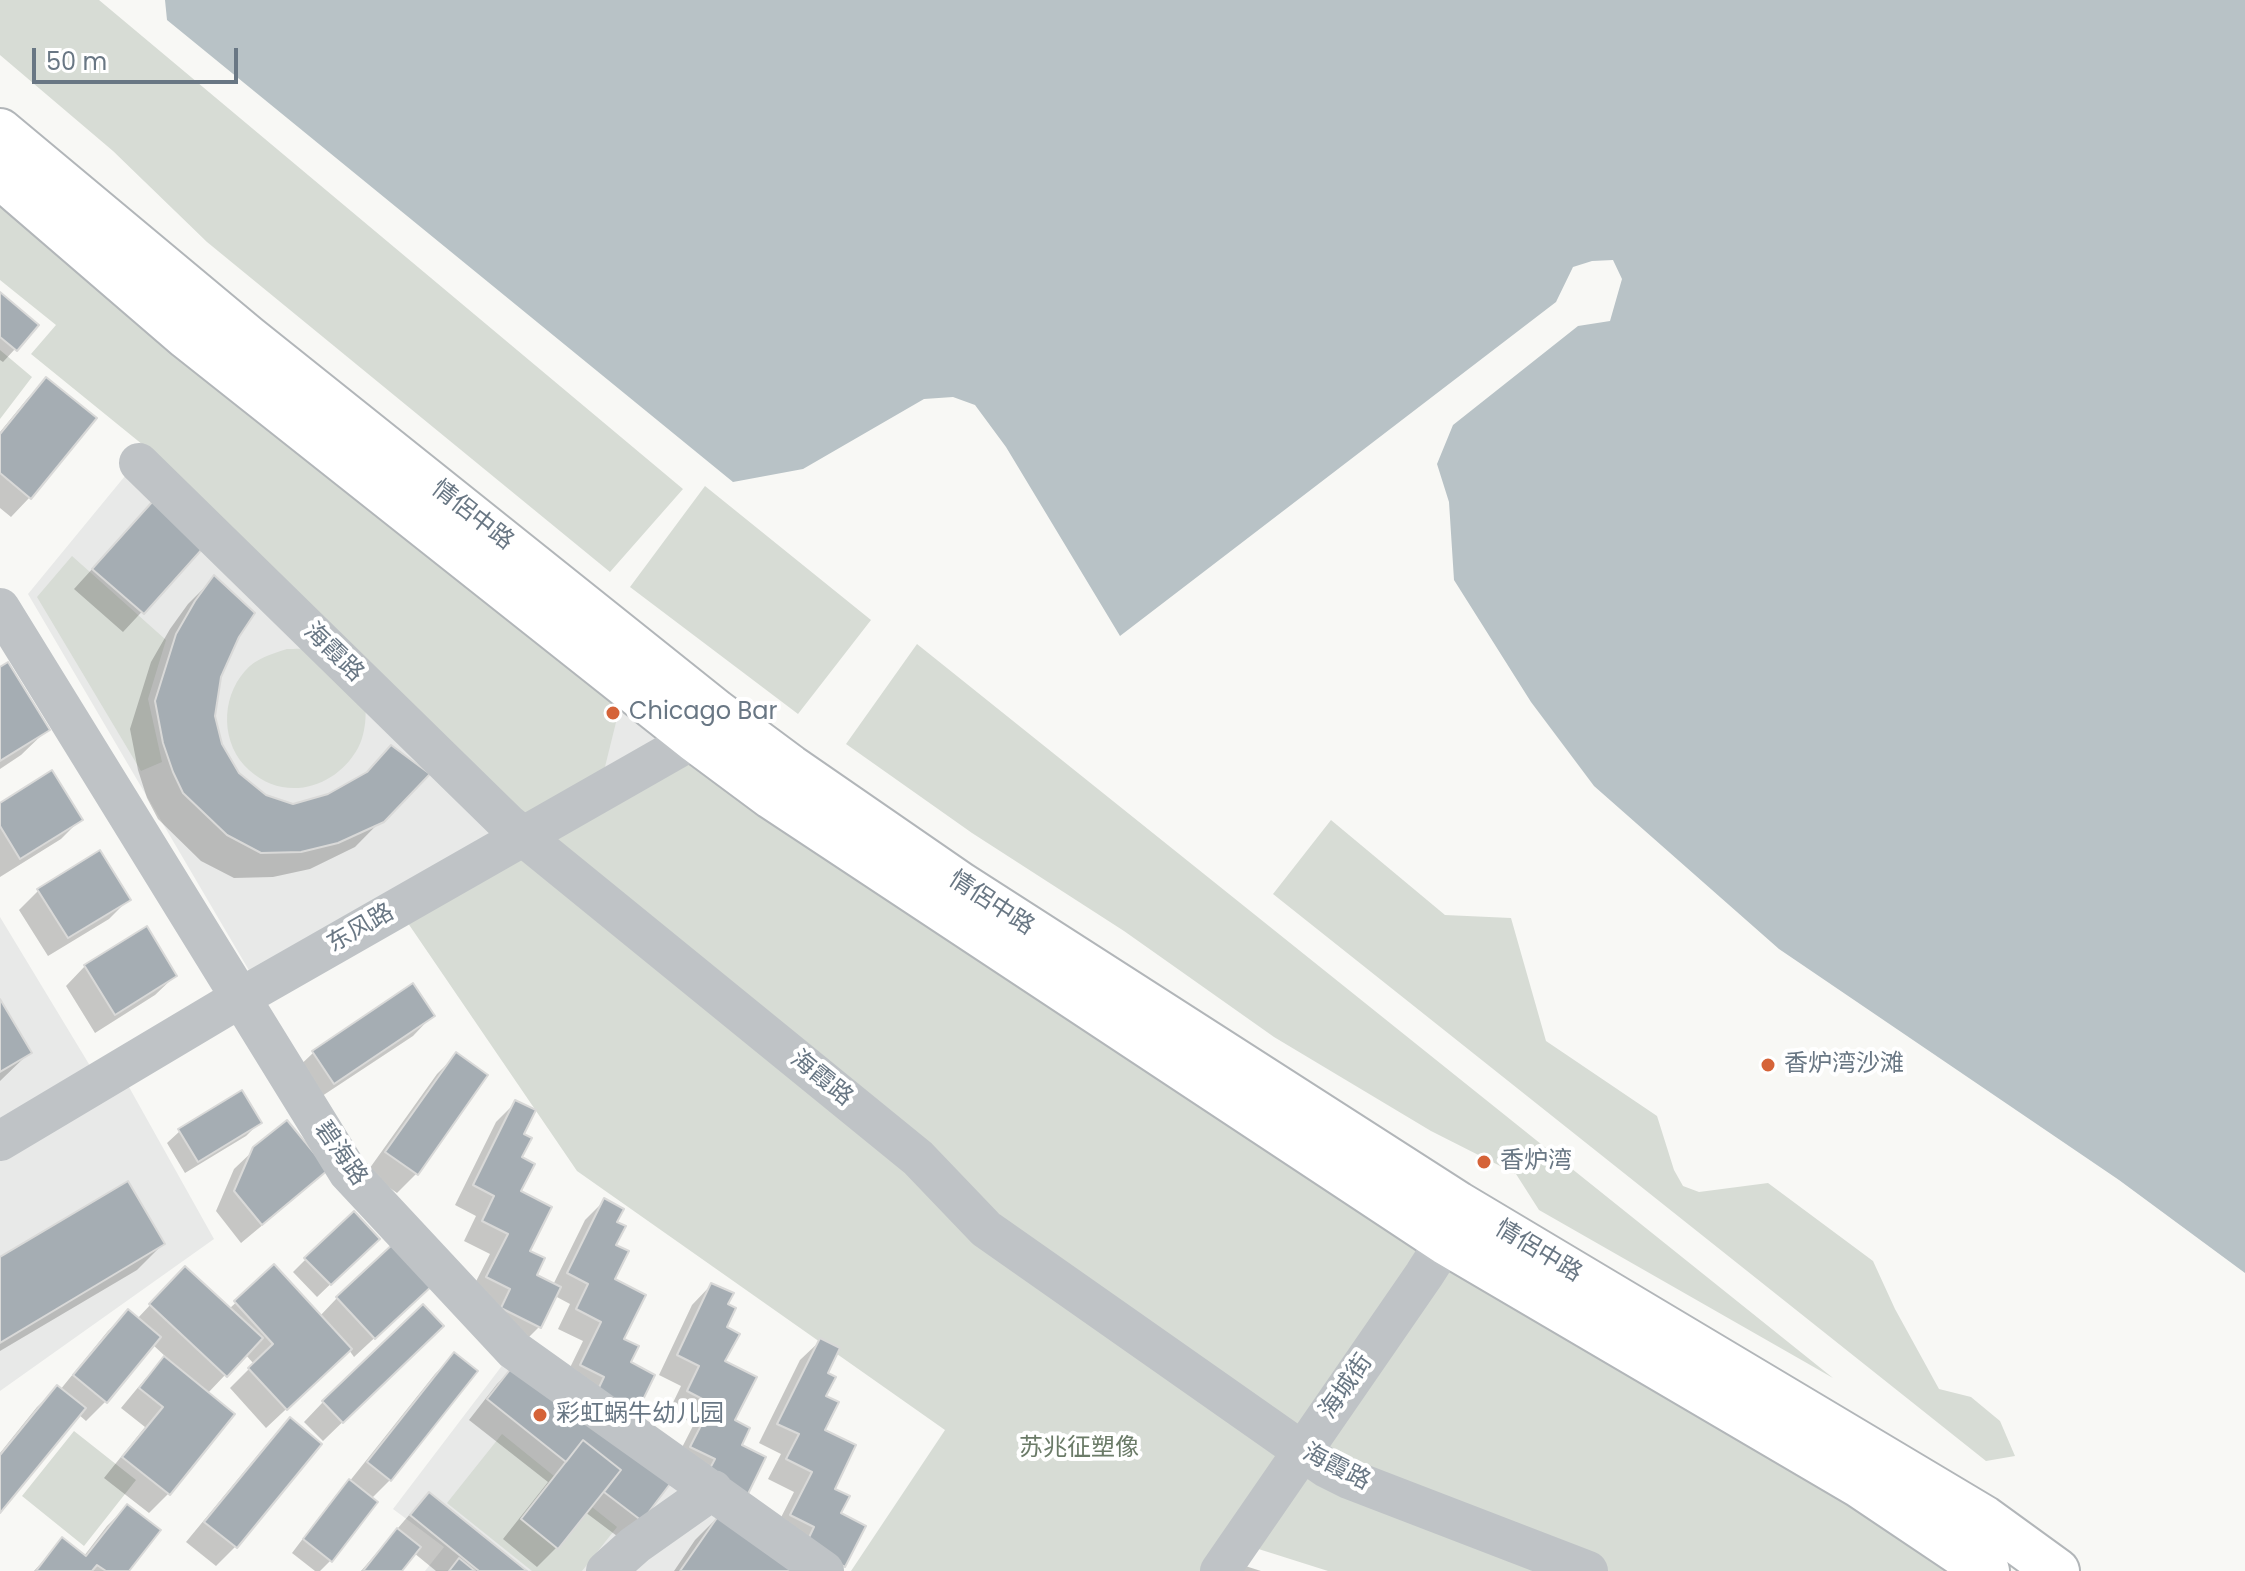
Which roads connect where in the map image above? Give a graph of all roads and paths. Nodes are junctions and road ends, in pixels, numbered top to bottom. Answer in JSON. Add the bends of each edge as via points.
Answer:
{"nodes":[{"id":1,"x":0,"y":131,"type":"edge"},
{"id":2,"x":0,"y":176,"type":"edge"},
{"id":3,"x":139,"y":463,"type":"dead end"},
{"id":4,"x":0,"y":608,"type":"edge"},
{"id":5,"x":705,"y":726,"type":"junction"},
{"id":6,"x":523,"y":837,"type":"junction"},
{"id":7,"x":240,"y":998,"type":"junction"},
{"id":8,"x":0,"y":1141,"type":"edge"},
{"id":9,"x":1445,"y":1242,"type":"junction"},
{"id":10,"x":1302,"y":1452,"type":"junction"},
{"id":11,"x":713,"y":1490,"type":"junction"},
{"id":12,"x":606,"y":1571,"type":"edge"},
{"id":13,"x":824,"y":1571,"type":"edge"},
{"id":14,"x":1220,"y":1571,"type":"edge"},
{"id":15,"x":1588,"y":1571,"type":"edge"},
{"id":16,"x":1987,"y":1571,"type":"edge"},
{"id":17,"x":2057,"y":1571,"type":"edge"}],
"edges":[{"from":1,"to":5,"type":"highway","name":"情侶中路"},
{"from":2,"to":5,"type":"highway","name":"情侶中路","via":[[187,337]]},
{"from":3,"to":6,"type":"street","name":"海霞路"},
{"from":4,"to":7,"type":"street","name":"碧海路"},
{"from":5,"to":6,"type":"street","name":"东风路"},
{"from":5,"to":9,"type":"highway","name":"情侶中路","via":[[772,797]]},
{"from":5,"to":17,"type":"highway","name":"情侶中路","via":[[790,767],[961,885],[1458,1204],[1984,1518]]},
{"from":6,"to":7,"type":"street","name":"东风路"},
{"from":6,"to":10,"type":"street","name":"海霞路","via":[[918,1158],[986,1229]]},
{"from":7,"to":8,"type":"street","name":"东风路"},
{"from":7,"to":11,"type":"street","name":"碧海路","via":[[348,1172],[514,1350]]},
{"from":9,"to":10,"type":"street","name":"海城街"},
{"from":9,"to":16,"type":"highway","name":"情侶中路","via":[[1859,1485]]},
{"from":10,"to":14,"type":"street","name":"海城街"},
{"from":10,"to":15,"type":"street","name":"海霞路","via":[[1349,1479]]},
{"from":11,"to":12,"type":"street"},
{"from":11,"to":13,"type":"street","name":"碧海路"}]}
